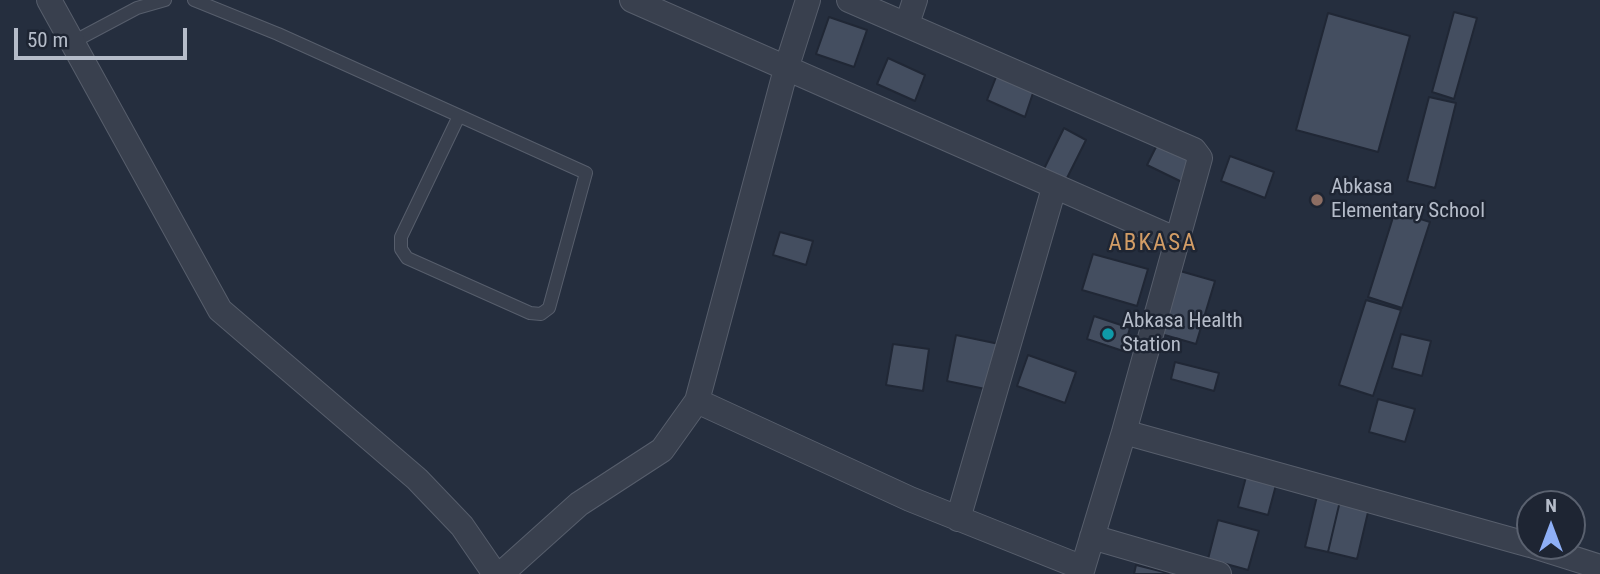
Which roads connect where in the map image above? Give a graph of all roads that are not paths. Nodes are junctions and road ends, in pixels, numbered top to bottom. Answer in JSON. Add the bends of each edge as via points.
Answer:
{"nodes":[{"id":1,"x":50,"y":0,"type":"edge"},
{"id":2,"x":165,"y":0,"type":"edge"},
{"id":3,"x":194,"y":0,"type":"edge"},
{"id":4,"x":632,"y":0,"type":"edge"},
{"id":5,"x":808,"y":0,"type":"edge"},
{"id":6,"x":849,"y":0,"type":"edge"},
{"id":7,"x":915,"y":0,"type":"edge"},
{"id":8,"x":907,"y":24,"type":"junction"},
{"id":9,"x":72,"y":42,"type":"junction"},
{"id":10,"x":786,"y":69,"type":"junction"},
{"id":11,"x":459,"y":116,"type":"junction"},
{"id":12,"x":1054,"y":188,"type":"junction"},
{"id":13,"x":1177,"y":240,"type":"junction"},
{"id":14,"x":697,"y":401,"type":"junction"},
{"id":15,"x":1124,"y":432,"type":"junction"},
{"id":16,"x":958,"y":519,"type":"junction"},
{"id":17,"x":1092,"y":537,"type":"junction"},
{"id":18,"x":1516,"y":541,"type":"edge"},
{"id":19,"x":1578,"y":560,"type":"edge"},
{"id":20,"x":1600,"y":567,"type":"edge"},
{"id":21,"x":1082,"y":571,"type":"edge"},
{"id":22,"x":495,"y":574,"type":"edge"},
{"id":23,"x":501,"y":574,"type":"edge"},
{"id":24,"x":1219,"y":574,"type":"edge"}],
"edges":[{"from":1,"to":9,"type":"street"},
{"from":2,"to":9,"type":"lane","via":[[137,8]]},
{"from":3,"to":11,"type":"lane"},
{"from":4,"to":10,"type":"street"},
{"from":5,"to":10,"type":"street"},
{"from":6,"to":8,"type":"street"},
{"from":7,"to":8,"type":"street"},
{"from":8,"to":13,"type":"street","via":[[1194,150],[1200,162]]},
{"from":9,"to":22,"type":"street","via":[[220,310],[418,479],[462,526]]},
{"from":10,"to":12,"type":"street"},
{"from":10,"to":14,"type":"street"},
{"from":11,"to":11,"type":"lane","via":[[401,237],[401,248],[407,258],[541,314],[549,308],[586,173]]},
{"from":12,"to":13,"type":"street"},
{"from":12,"to":16,"type":"street"},
{"from":13,"to":15,"type":"street"},
{"from":14,"to":16,"type":"street"},
{"from":14,"to":23,"type":"street","via":[[662,450],[579,504]]},
{"from":15,"to":17,"type":"street"},
{"from":15,"to":18,"type":"street"},
{"from":16,"to":21,"type":"street"},
{"from":17,"to":21,"type":"street"},
{"from":17,"to":24,"type":"street"},
{"from":19,"to":20,"type":"street"}]}
